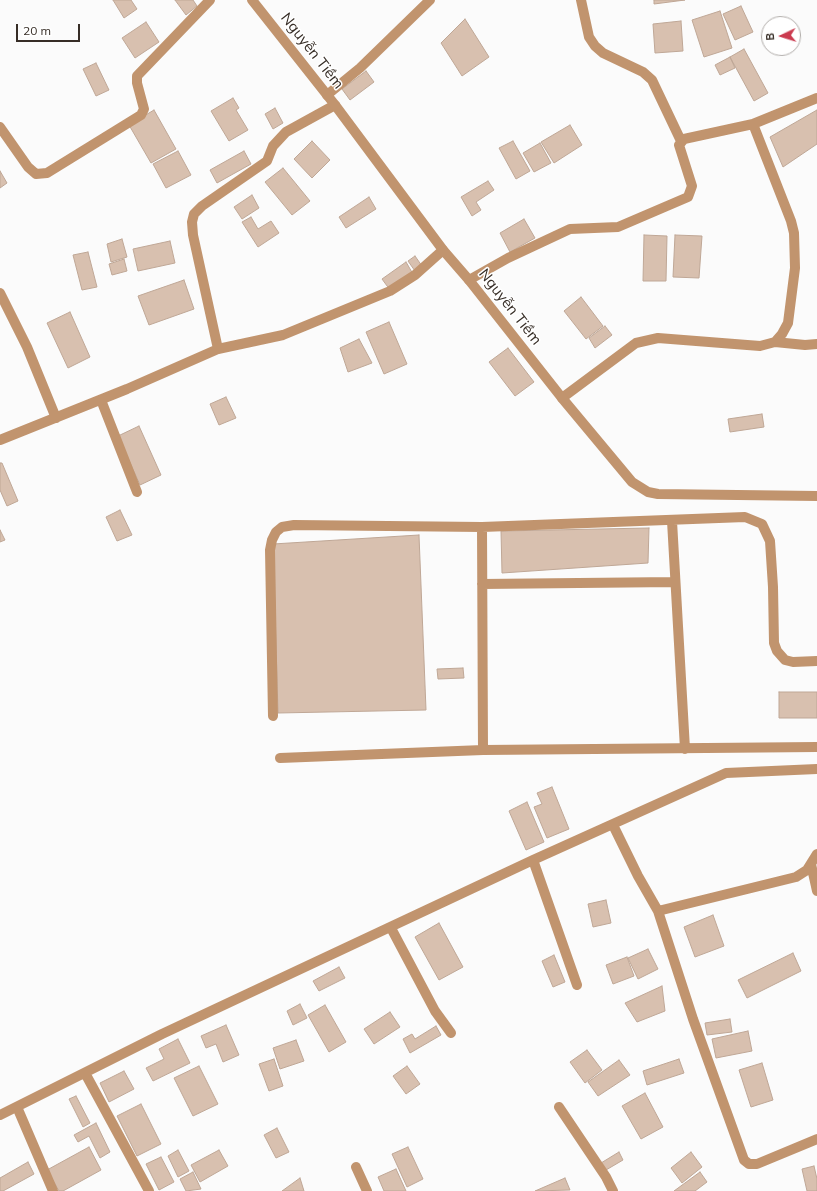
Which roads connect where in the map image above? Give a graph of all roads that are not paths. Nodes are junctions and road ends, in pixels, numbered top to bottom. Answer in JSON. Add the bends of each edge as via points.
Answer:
{"nodes":[{"id":1,"x":210,"y":0,"type":"edge"},
{"id":2,"x":252,"y":0,"type":"edge"},
{"id":3,"x":430,"y":0,"type":"edge"},
{"id":4,"x":581,"y":0,"type":"edge"},
{"id":5,"x":327,"y":95,"type":"junction"},
{"id":6,"x":817,"y":98,"type":"edge"},
{"id":7,"x":335,"y":105,"type":"junction"},
{"id":8,"x":753,"y":124,"type":"junction"},
{"id":9,"x":0,"y":127,"type":"edge"},
{"id":10,"x":681,"y":141,"type":"junction"},
{"id":11,"x":443,"y":250,"type":"junction"},
{"id":12,"x":470,"y":280,"type":"junction"},
{"id":13,"x":0,"y":293,"type":"edge"},
{"id":14,"x":775,"y":342,"type":"junction"},
{"id":15,"x":817,"y":344,"type":"edge"},
{"id":16,"x":218,"y":349,"type":"junction"},
{"id":17,"x":562,"y":398,"type":"junction"},
{"id":18,"x":101,"y":400,"type":"junction"},
{"id":19,"x":56,"y":418,"type":"junction"},
{"id":20,"x":0,"y":440,"type":"edge"},
{"id":21,"x":137,"y":492,"type":"dead end"},
{"id":22,"x":817,"y":496,"type":"edge"},
{"id":23,"x":672,"y":521,"type":"junction"},
{"id":24,"x":482,"y":527,"type":"junction"},
{"id":25,"x":675,"y":582,"type":"junction"},
{"id":26,"x":482,"y":584,"type":"junction"},
{"id":27,"x":817,"y":661,"type":"edge"},
{"id":28,"x":274,"y":716,"type":"dead end"},
{"id":29,"x":817,"y":747,"type":"edge"},
{"id":30,"x":685,"y":749,"type":"junction"},
{"id":31,"x":483,"y":750,"type":"junction"},
{"id":32,"x":280,"y":758,"type":"dead end"},
{"id":33,"x":817,"y":768,"type":"edge"},
{"id":34,"x":613,"y":825,"type":"junction"},
{"id":35,"x":817,"y":854,"type":"edge"},
{"id":36,"x":533,"y":860,"type":"junction"},
{"id":37,"x":811,"y":864,"type":"junction"},
{"id":38,"x":817,"y":891,"type":"edge"},
{"id":39,"x":658,"y":911,"type":"junction"},
{"id":40,"x":391,"y":928,"type":"junction"},
{"id":41,"x":577,"y":984,"type":"dead end"},
{"id":42,"x":451,"y":1034,"type":"dead end"},
{"id":43,"x":85,"y":1073,"type":"junction"},
{"id":44,"x":17,"y":1107,"type":"junction"},
{"id":45,"x":559,"y":1107,"type":"dead end"},
{"id":46,"x":0,"y":1115,"type":"edge"},
{"id":47,"x":817,"y":1139,"type":"edge"},
{"id":48,"x":356,"y":1167,"type":"dead end"},
{"id":49,"x":53,"y":1191,"type":"edge"},
{"id":50,"x":150,"y":1191,"type":"edge"},
{"id":51,"x":367,"y":1191,"type":"edge"},
{"id":52,"x":613,"y":1191,"type":"edge"}],
"edges":[{"from":1,"to":9,"type":"street","via":[[137,76],[144,108],[142,115],[47,173],[36,174],[28,167]]},
{"from":2,"to":5,"type":"street","name":"Nguyễn Tiềm"},
{"from":3,"to":5,"type":"street","via":[[360,68]]},
{"from":4,"to":10,"type":"street","via":[[589,37],[595,46],[643,72],[652,80]]},
{"from":5,"to":7,"type":"street","name":"Nguyễn Tiềm"},
{"from":6,"to":8,"type":"street"},
{"from":7,"to":11,"type":"street","name":"Nguyễn Tiềm"},
{"from":7,"to":16,"type":"street","via":[[286,132],[272,146],[267,161],[194,214],[193,235]]},
{"from":8,"to":10,"type":"street","via":[[690,136]]},
{"from":8,"to":14,"type":"street","via":[[794,233],[795,268],[788,323]]},
{"from":10,"to":12,"type":"street","via":[[680,151],[692,186],[688,197],[618,227],[570,229],[508,258]]},
{"from":11,"to":12,"type":"street","name":"Nguyễn Tiềm"},
{"from":11,"to":16,"type":"street","via":[[415,275],[390,291],[283,335]]},
{"from":12,"to":17,"type":"street","name":"Nguyễn Tiềm"},
{"from":13,"to":19,"type":"street","via":[[27,347]]},
{"from":14,"to":15,"type":"street"},
{"from":14,"to":17,"type":"street","via":[[760,346],[658,338],[646,340],[636,343]]},
{"from":16,"to":18,"type":"street"},
{"from":17,"to":22,"type":"street","name":"Nguyễn Tiềm","via":[[632,482],[648,492]]},
{"from":18,"to":19,"type":"street"},
{"from":18,"to":21,"type":"street"},
{"from":19,"to":20,"type":"street"},
{"from":23,"to":24,"type":"street"},
{"from":23,"to":25,"type":"street"},
{"from":23,"to":27,"type":"street","via":[[745,517],[762,524],[770,540],[774,587],[774,643],[777,651],[785,660]]},
{"from":24,"to":26,"type":"street"},
{"from":24,"to":28,"type":"street","via":[[294,524],[282,527],[276,532],[270,550]]},
{"from":25,"to":26,"type":"street"},
{"from":25,"to":30,"type":"street"},
{"from":26,"to":31,"type":"street"},
{"from":29,"to":30,"type":"street"},
{"from":30,"to":31,"type":"street"},
{"from":31,"to":32,"type":"street"},
{"from":33,"to":34,"type":"street","via":[[726,773]]},
{"from":34,"to":36,"type":"street"},
{"from":34,"to":39,"type":"street"},
{"from":35,"to":37,"type":"street"},
{"from":36,"to":40,"type":"street"},
{"from":36,"to":41,"type":"street"},
{"from":37,"to":38,"type":"street"},
{"from":37,"to":39,"type":"street","via":[[796,877]]},
{"from":39,"to":47,"type":"street","via":[[693,1019],[744,1160],[749,1164],[757,1164]]},
{"from":40,"to":42,"type":"street","via":[[435,1011]]},
{"from":40,"to":43,"type":"street","via":[[162,1034]]},
{"from":43,"to":44,"type":"street"},
{"from":43,"to":50,"type":"street"},
{"from":44,"to":46,"type":"street"},
{"from":44,"to":49,"type":"street"},
{"from":45,"to":52,"type":"street"},
{"from":48,"to":51,"type":"street"}]}
